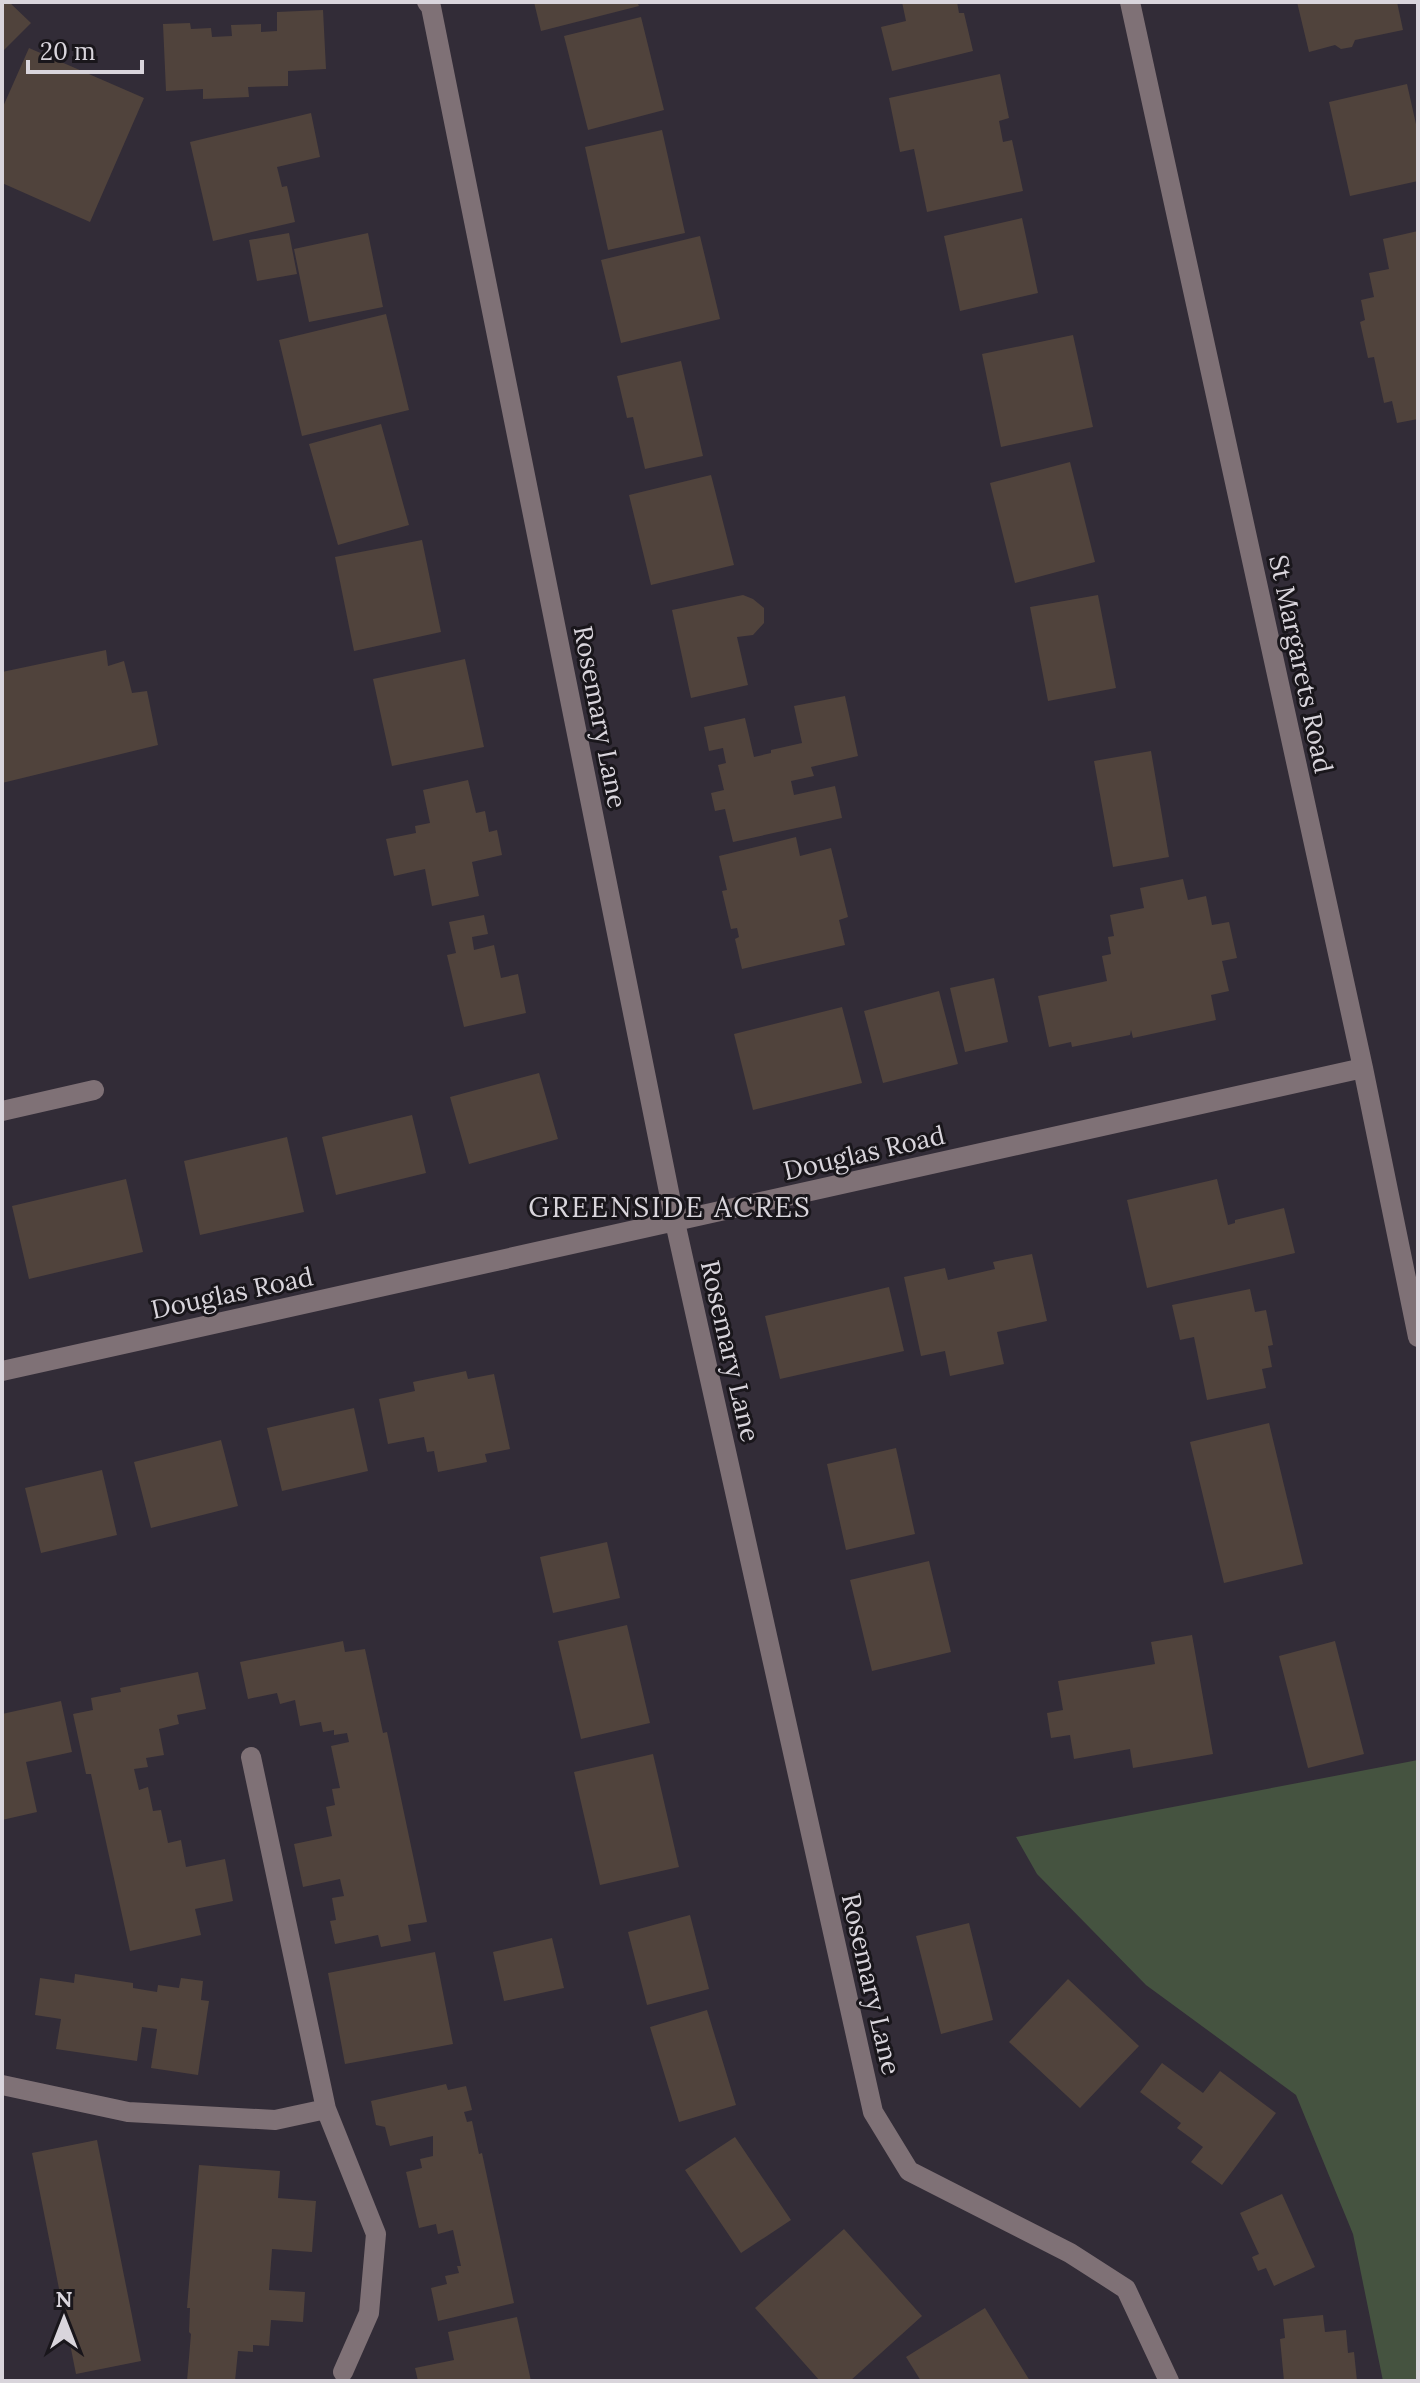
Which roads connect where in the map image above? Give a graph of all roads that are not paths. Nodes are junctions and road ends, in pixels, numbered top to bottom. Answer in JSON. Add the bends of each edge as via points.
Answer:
{"nodes":[{"id":1,"x":427,"y":2,"type":"edge"},
{"id":2,"x":1130,"y":2,"type":"edge"},
{"id":3,"x":1363,"y":1068,"type":"junction"},
{"id":4,"x":94,"y":1090,"type":"dead end"},
{"id":5,"x":2,"y":1111,"type":"edge"},
{"id":6,"x":675,"y":1222,"type":"junction"},
{"id":7,"x":1418,"y":1337,"type":"edge"},
{"id":8,"x":2,"y":1371,"type":"edge"},
{"id":9,"x":251,"y":1757,"type":"dead end"},
{"id":10,"x":2,"y":2085,"type":"edge"},
{"id":11,"x":326,"y":2109,"type":"junction"},
{"id":12,"x":343,"y":2372,"type":"dead end"},
{"id":13,"x":1169,"y":2381,"type":"edge"}],
"edges":[{"from":1,"to":6,"type":"street","name":"Rosemary Lane"},
{"from":2,"to":3,"type":"street","name":"St Margarets Road"},
{"from":3,"to":6,"type":"street","name":"Douglas Road"},
{"from":3,"to":7,"type":"street","name":"St Margarets Road"},
{"from":4,"to":5,"type":"street"},
{"from":6,"to":8,"type":"street","name":"Douglas Road"},
{"from":6,"to":13,"type":"street","name":"Rosemary Lane","via":[[873,2112],[909,2171],[1070,2253],[1126,2289]]},
{"from":9,"to":11,"type":"street"},
{"from":10,"to":11,"type":"street","via":[[128,2112],[275,2120]]},
{"from":11,"to":12,"type":"street","via":[[376,2234],[369,2313]]}]}
